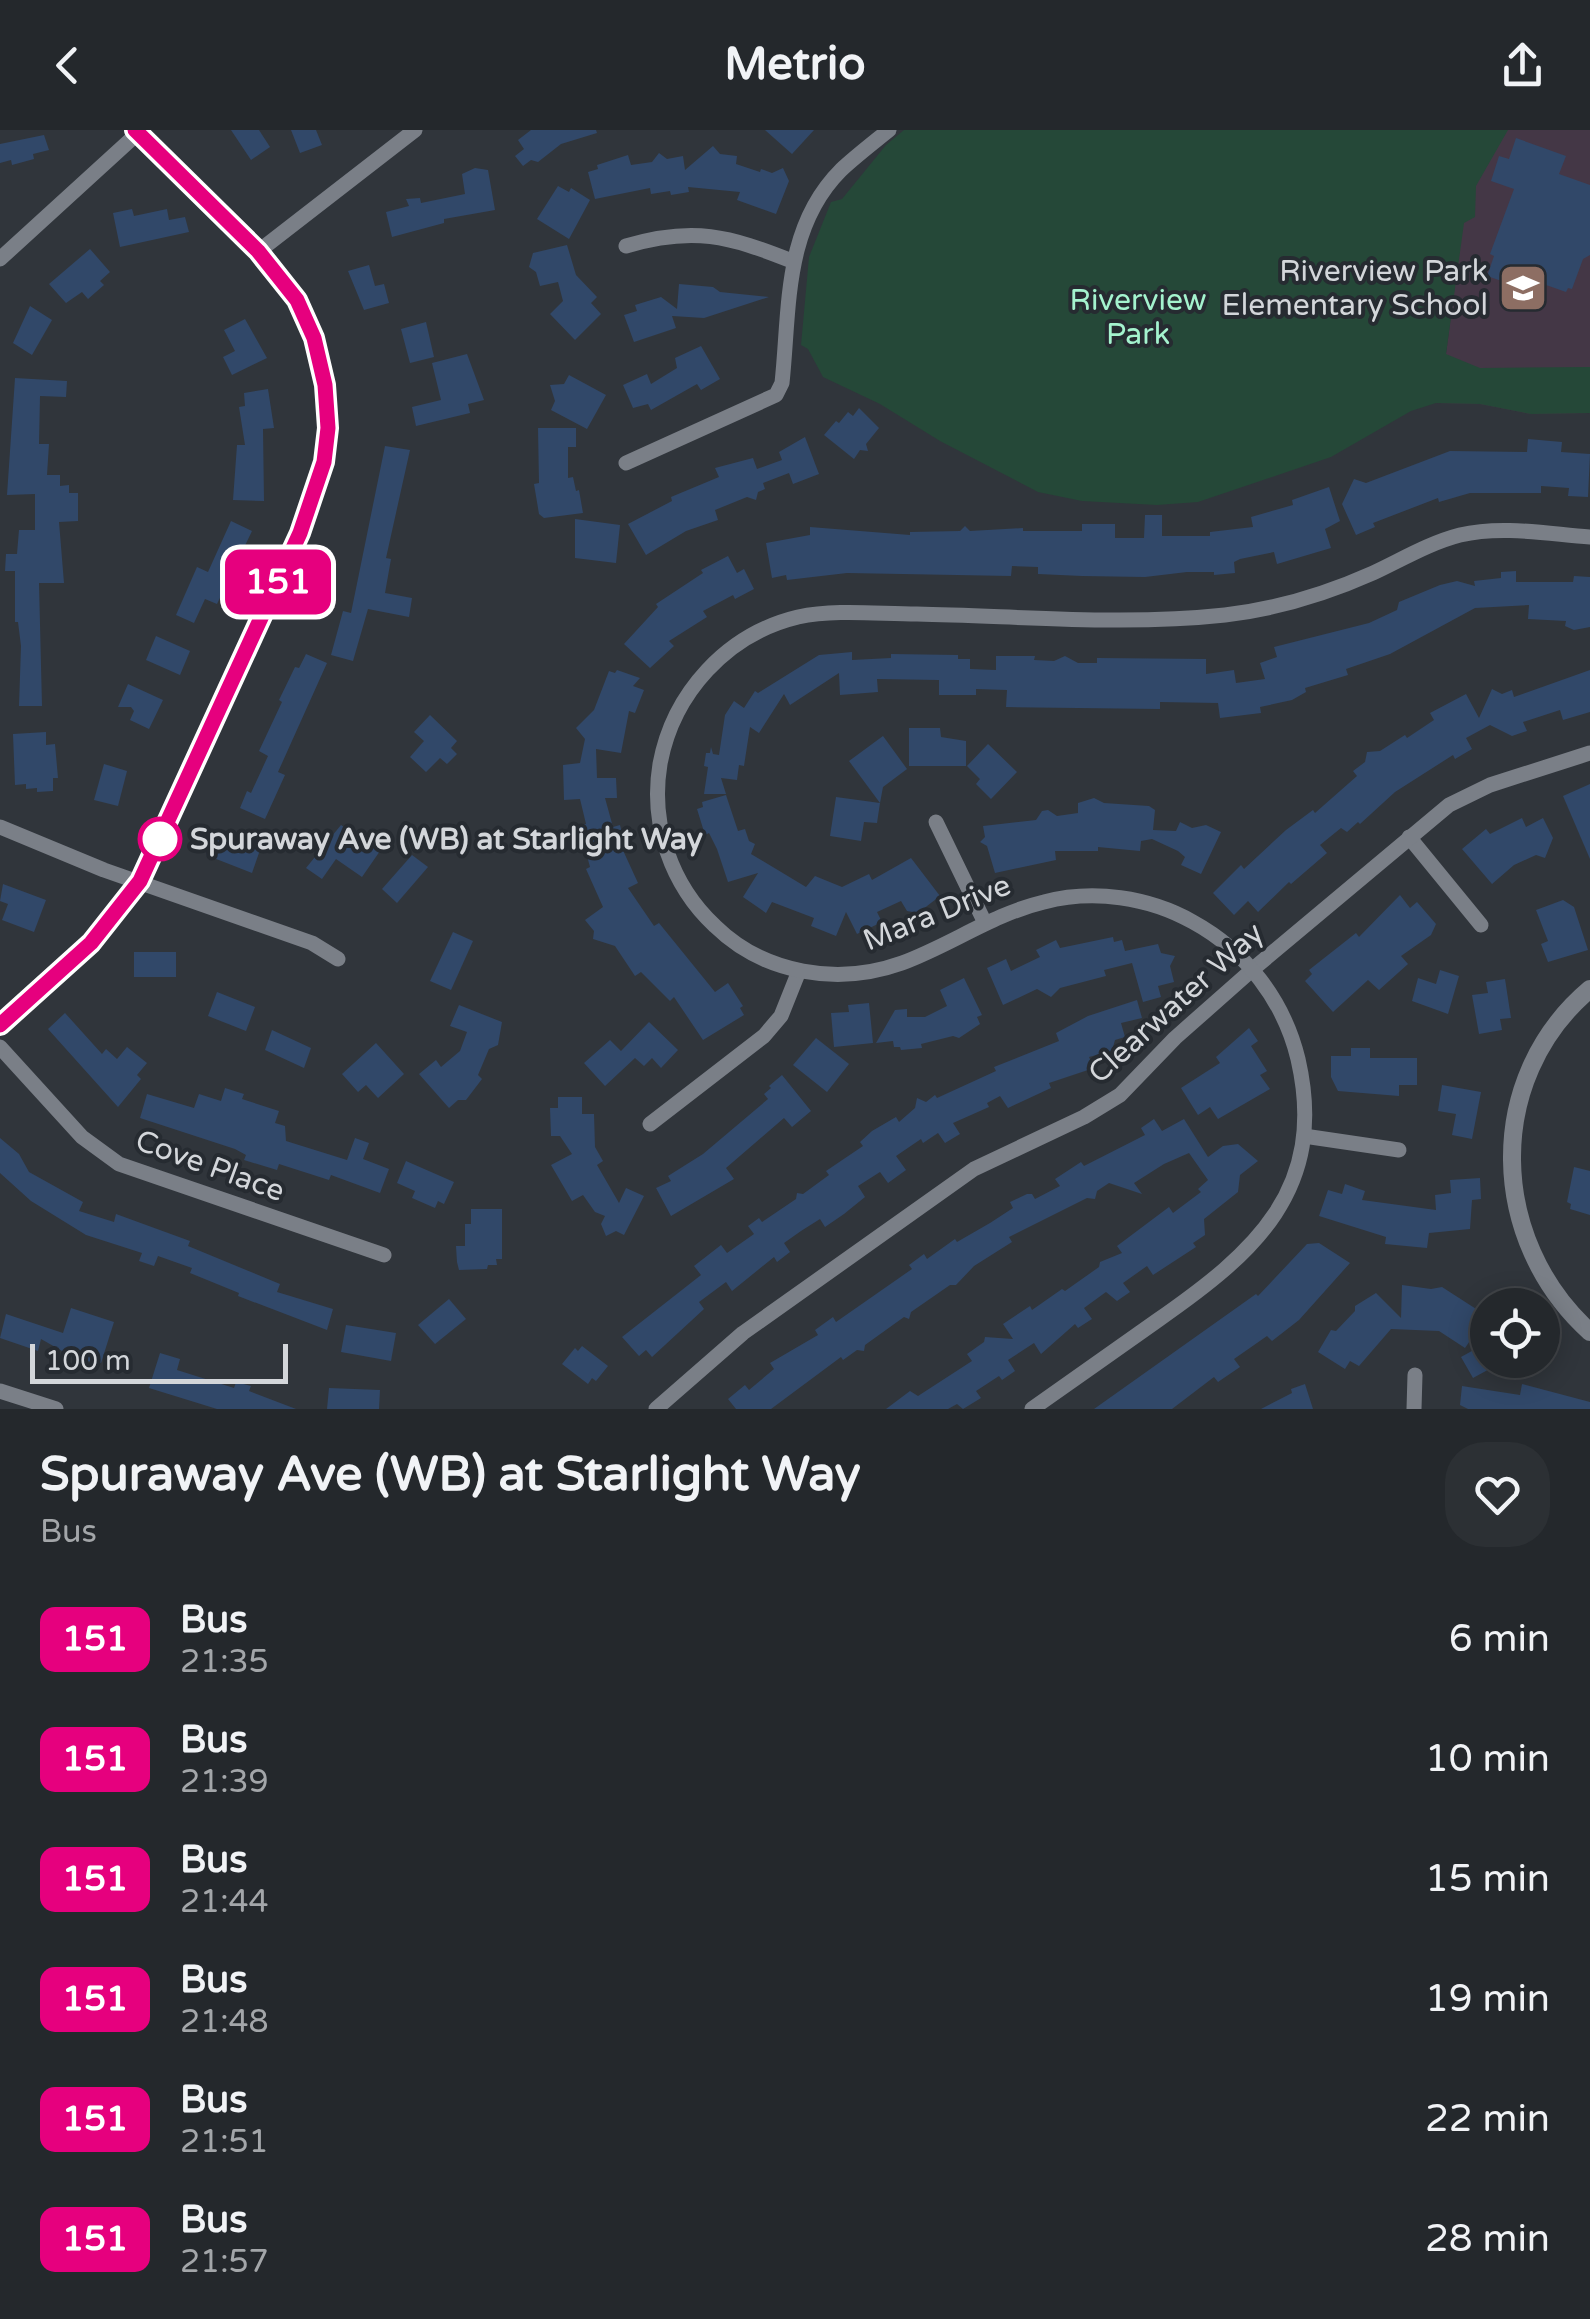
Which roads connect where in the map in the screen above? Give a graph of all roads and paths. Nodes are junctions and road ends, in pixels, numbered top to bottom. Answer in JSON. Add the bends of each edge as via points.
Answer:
{"nodes":[{"id":1,"x":414,"y":130,"type":"edge"},
{"id":2,"x":889,"y":130,"type":"edge"},
{"id":3,"x":137,"y":131,"type":"edge"},
{"id":4,"x":626,"y":246,"type":"dead end"},
{"id":5,"x":258,"y":251,"type":"junction"},
{"id":6,"x":0,"y":259,"type":"edge"},
{"id":7,"x":792,"y":261,"type":"junction"},
{"id":8,"x":626,"y":463,"type":"dead end"},
{"id":9,"x":1590,"y":537,"type":"edge"},
{"id":10,"x":1590,"y":753,"type":"edge"},
{"id":11,"x":936,"y":822,"type":"dead end"},
{"id":12,"x":0,"y":827,"type":"edge"},
{"id":13,"x":1409,"y":836,"type":"junction"},
{"id":14,"x":140,"y":881,"type":"junction"},
{"id":15,"x":985,"y":924,"type":"junction"},
{"id":16,"x":1481,"y":925,"type":"dead end"},
{"id":17,"x":338,"y":959,"type":"dead end"},
{"id":18,"x":1253,"y":969,"type":"junction"},
{"id":19,"x":799,"y":971,"type":"junction"},
{"id":20,"x":1590,"y":989,"type":"edge"},
{"id":21,"x":0,"y":1025,"type":"edge"},
{"id":22,"x":0,"y":1048,"type":"edge"},
{"id":23,"x":650,"y":1124,"type":"dead end"},
{"id":24,"x":1304,"y":1136,"type":"junction"},
{"id":25,"x":1399,"y":1150,"type":"dead end"},
{"id":26,"x":384,"y":1255,"type":"dead end"},
{"id":27,"x":1590,"y":1332,"type":"edge"},
{"id":28,"x":1415,"y":1376,"type":"dead end"},
{"id":29,"x":0,"y":1391,"type":"edge"},
{"id":30,"x":56,"y":1409,"type":"edge"},
{"id":31,"x":656,"y":1409,"type":"edge"},
{"id":32,"x":1032,"y":1409,"type":"edge"},
{"id":33,"x":1414,"y":1409,"type":"edge"}],
"edges":[{"from":1,"to":5,"type":"street"},
{"from":2,"to":7,"type":"street","via":[[833,179]]},
{"from":3,"to":5,"type":"street"},
{"from":3,"to":6,"type":"street"},
{"from":4,"to":7,"type":"street","via":[[698,233]]},
{"from":5,"to":14,"type":"street","via":[[297,300],[318,350],[327,402],[324,462],[300,533]]},
{"from":7,"to":8,"type":"street","via":[[776,395]]},
{"from":9,"to":19,"type":"street","name":"Mara Drive","via":[[1468,534],[1326,592],[1224,615],[838,614],[798,618],[744,639],[698,680],[674,716],[658,784],[662,834],[684,888],[718,929],[753,954]]},
{"from":10,"to":13,"type":"street","name":"Clearwater Way","via":[[1476,790]]},
{"from":11,"to":15,"type":"street"},
{"from":12,"to":14,"type":"street"},
{"from":13,"to":16,"type":"street"},
{"from":13,"to":18,"type":"street","name":"Clearwater Way"},
{"from":14,"to":17,"type":"street","via":[[312,943]]},
{"from":14,"to":21,"type":"street","via":[[91,943]]},
{"from":15,"to":18,"type":"street","name":"Mara Drive","via":[[1057,899],[1122,898],[1192,921]]},
{"from":15,"to":19,"type":"street","name":"Mara Drive","via":[[888,968]]},
{"from":18,"to":24,"type":"street","name":"Mara Drive","via":[[1296,1052]]},
{"from":18,"to":31,"type":"street","name":"Clearwater Way","via":[[1120,1095],[974,1169],[743,1333]]},
{"from":19,"to":23,"type":"street","via":[[782,1016],[764,1036]]},
{"from":20,"to":27,"type":"street","via":[[1533,1062],[1514,1122],[1511,1170],[1521,1230],[1536,1265]]},
{"from":22,"to":26,"type":"street","name":"Cove Place","via":[[82,1137],[119,1164]]},
{"from":24,"to":25,"type":"street"},
{"from":24,"to":32,"type":"street","name":"Mara Drive","via":[[1281,1204],[1247,1252]]},
{"from":28,"to":33,"type":"street"},
{"from":29,"to":30,"type":"street"}]}
